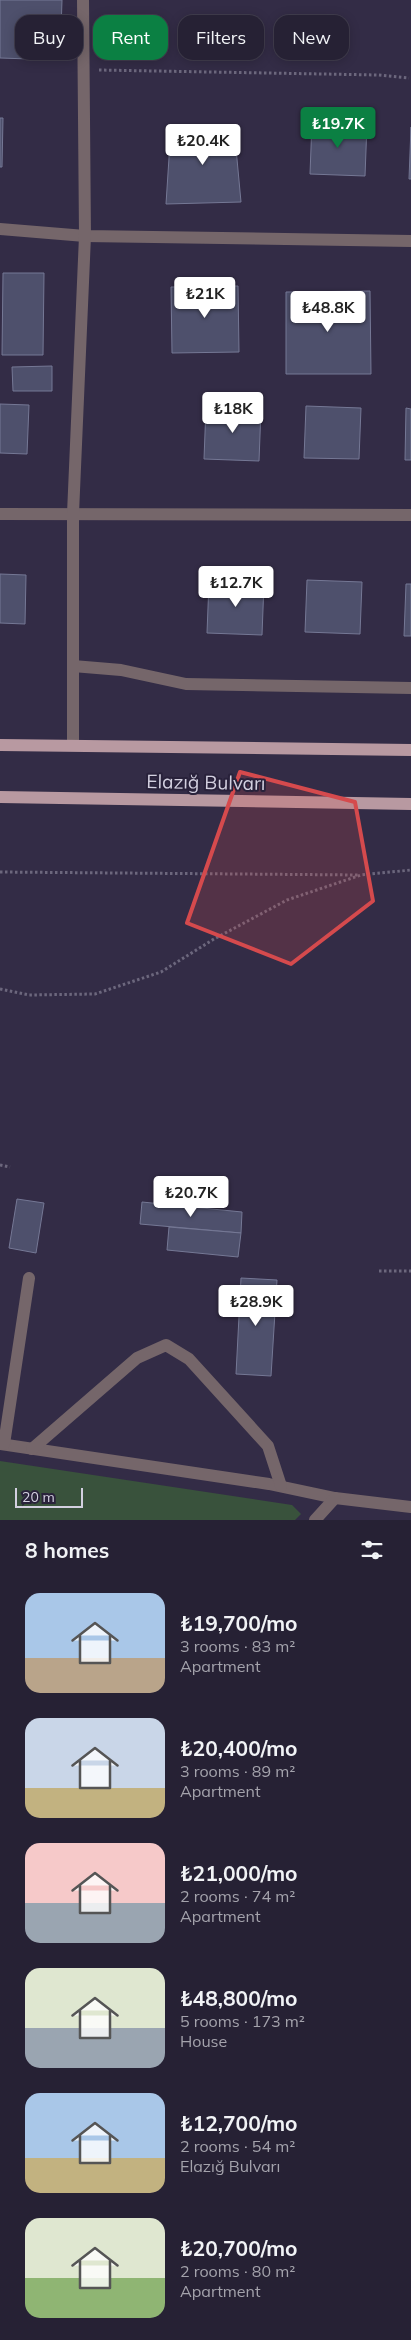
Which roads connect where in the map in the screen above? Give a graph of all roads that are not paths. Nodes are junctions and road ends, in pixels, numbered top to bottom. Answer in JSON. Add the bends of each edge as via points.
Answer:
{"nodes":[{"id":1,"x":83,"y":0,"type":"edge"},
{"id":2,"x":0,"y":229,"type":"edge"},
{"id":3,"x":84,"y":236,"type":"junction"},
{"id":4,"x":411,"y":241,"type":"edge"},
{"id":5,"x":0,"y":514,"type":"edge"},
{"id":6,"x":73,"y":514,"type":"junction"},
{"id":7,"x":411,"y":515,"type":"edge"},
{"id":8,"x":73,"y":666,"type":"junction"},
{"id":9,"x":411,"y":688,"type":"edge"},
{"id":10,"x":0,"y":745,"type":"edge"},
{"id":11,"x":73,"y":745,"type":"junction"},
{"id":12,"x":411,"y":750,"type":"edge"},
{"id":13,"x":0,"y":797,"type":"edge"},
{"id":14,"x":411,"y":804,"type":"edge"},
{"id":15,"x":29,"y":1278,"type":"dead end"},
{"id":16,"x":2,"y":1444,"type":"edge"},
{"id":17,"x":32,"y":1449,"type":"junction"},
{"id":18,"x":281,"y":1486,"type":"junction"},
{"id":19,"x":335,"y":1498,"type":"junction"},
{"id":20,"x":411,"y":1507,"type":"edge"},
{"id":21,"x":315,"y":1520,"type":"edge"}],
"edges":[{"from":1,"to":3,"type":"lane"},
{"from":2,"to":3,"type":"lane"},
{"from":3,"to":4,"type":"lane"},
{"from":3,"to":6,"type":"lane"},
{"from":5,"to":6,"type":"lane"},
{"from":6,"to":7,"type":"lane"},
{"from":6,"to":8,"type":"lane"},
{"from":8,"to":9,"type":"lane","via":[[121,670],[186,684]]},
{"from":8,"to":11,"type":"lane"},
{"from":10,"to":11,"type":"main road","name":"Elazığ Bulvarı"},
{"from":11,"to":12,"type":"main road","name":"Elazığ Bulvarı"},
{"from":13,"to":14,"type":"main road","name":"Elazığ Bulvarı"},
{"from":15,"to":16,"type":"lane"},
{"from":16,"to":17,"type":"lane"},
{"from":17,"to":18,"type":"lane"},
{"from":17,"to":18,"type":"lane","via":[[138,1358],[166,1345],[190,1359],[268,1446]]},
{"from":18,"to":19,"type":"lane"},
{"from":19,"to":20,"type":"lane"},
{"from":19,"to":21,"type":"lane"}]}
